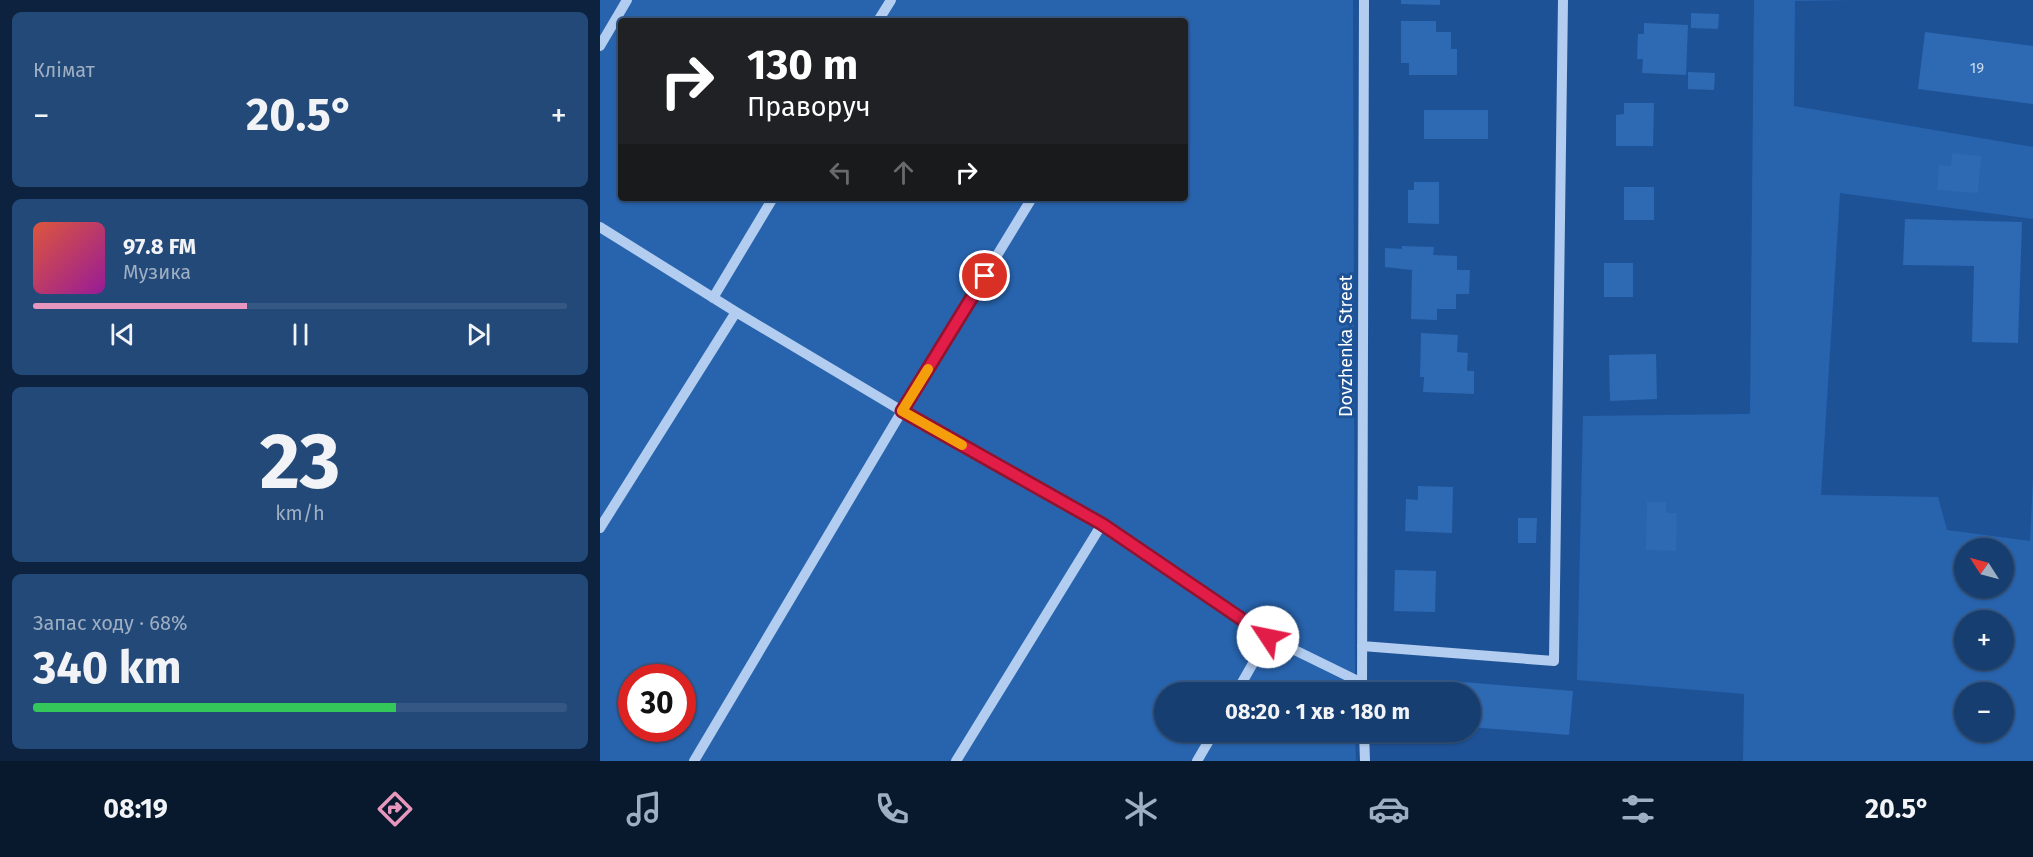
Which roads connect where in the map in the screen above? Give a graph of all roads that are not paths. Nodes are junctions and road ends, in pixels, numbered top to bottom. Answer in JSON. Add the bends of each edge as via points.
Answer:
{"nodes":[{"id":1,"x":627,"y":0,"type":"edge"},
{"id":2,"x":891,"y":0,"type":"edge"},
{"id":3,"x":1364,"y":0,"type":"edge"},
{"id":4,"x":1563,"y":0,"type":"edge"},
{"id":5,"x":880,"y":18,"type":"edge"},
{"id":6,"x":600,"y":46,"type":"edge"},
{"id":7,"x":771,"y":201,"type":"edge"},
{"id":8,"x":1030,"y":201,"type":"edge"},
{"id":9,"x":600,"y":227,"type":"edge"},
{"id":10,"x":713,"y":298,"type":"junction"},
{"id":11,"x":736,"y":312,"type":"junction"},
{"id":12,"x":902,"y":411,"type":"junction"},
{"id":13,"x":1102,"y":524,"type":"junction"},
{"id":14,"x":600,"y":528,"type":"edge"},
{"id":15,"x":1268,"y":637,"type":"junction"},
{"id":16,"x":1362,"y":646,"type":"junction"},
{"id":17,"x":1242,"y":682,"type":"edge"},
{"id":18,"x":1351,"y":682,"type":"edge"},
{"id":19,"x":1362,"y":682,"type":"edge"},
{"id":20,"x":1208,"y":742,"type":"edge"},
{"id":21,"x":1364,"y":742,"type":"edge"},
{"id":22,"x":694,"y":761,"type":"edge"},
{"id":23,"x":956,"y":761,"type":"edge"},
{"id":24,"x":1197,"y":761,"type":"edge"},
{"id":25,"x":1365,"y":761,"type":"edge"}],
"edges":[{"from":1,"to":6,"type":"street"},
{"from":2,"to":5,"type":"street"},
{"from":3,"to":16,"type":"street","name":"Dovzhenka Street"},
{"from":4,"to":16,"type":"street","via":[[1554,660]]},
{"from":7,"to":10,"type":"street"},
{"from":8,"to":12,"type":"street"},
{"from":9,"to":10,"type":"street"},
{"from":10,"to":11,"type":"street"},
{"from":11,"to":12,"type":"street"},
{"from":11,"to":14,"type":"street"},
{"from":12,"to":13,"type":"street"},
{"from":12,"to":22,"type":"street"},
{"from":13,"to":15,"type":"street"},
{"from":13,"to":23,"type":"street"},
{"from":15,"to":17,"type":"street"},
{"from":15,"to":18,"type":"street"},
{"from":16,"to":19,"type":"street","name":"Dovzhenka Street"},
{"from":20,"to":24,"type":"street"},
{"from":21,"to":25,"type":"street"}]}
